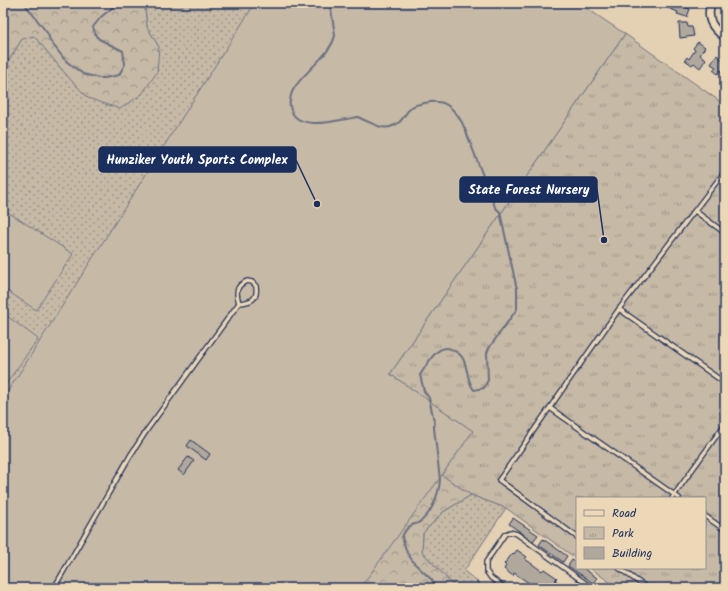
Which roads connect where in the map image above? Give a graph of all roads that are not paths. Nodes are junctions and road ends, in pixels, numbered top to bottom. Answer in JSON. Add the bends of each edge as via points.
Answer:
{"nodes":[{"id":1,"x":711,"y":3,"type":"edge"},
{"id":2,"x":725,"y":37,"type":"edge"},
{"id":3,"x":725,"y":172,"type":"edge"},
{"id":4,"x":695,"y":211,"type":"junction"},
{"id":5,"x":725,"y":232,"type":"edge"},
{"id":6,"x":239,"y":303,"type":"junction"},
{"id":7,"x":619,"y":309,"type":"junction"},
{"id":8,"x":725,"y":383,"type":"edge"},
{"id":9,"x":550,"y":408,"type":"junction"},
{"id":10,"x":725,"y":424,"type":"edge"},
{"id":11,"x":673,"y":496,"type":"edge"},
{"id":12,"x":706,"y":517,"type":"edge"},
{"id":13,"x":725,"y":530,"type":"edge"},
{"id":14,"x":576,"y":536,"type":"edge"},
{"id":15,"x":624,"y":569,"type":"edge"},
{"id":16,"x":54,"y":588,"type":"edge"},
{"id":17,"x":505,"y":588,"type":"edge"},
{"id":18,"x":592,"y":588,"type":"edge"},
{"id":19,"x":647,"y":588,"type":"edge"}],
"edges":[{"from":1,"to":2,"type":"street","via":[[711,22]]},
{"from":3,"to":4,"type":"lane"},
{"from":4,"to":5,"type":"lane"},
{"from":4,"to":7,"type":"lane"},
{"from":6,"to":6,"type":"lane","via":[[236,294],[238,289],[243,283],[252,282],[256,286],[256,296],[250,302]]},
{"from":6,"to":16,"type":"lane","via":[[130,456]]},
{"from":7,"to":8,"type":"lane"},
{"from":7,"to":9,"type":"lane"},
{"from":9,"to":11,"type":"lane"},
{"from":9,"to":14,"type":"lane","via":[[499,480]]},
{"from":10,"to":11,"type":"lane"},
{"from":12,"to":13,"type":"lane"},
{"from":15,"to":19,"type":"lane"},
{"from":17,"to":18,"type":"lane","via":[[491,578],[486,571],[486,562],[510,532],[517,534]]}]}
